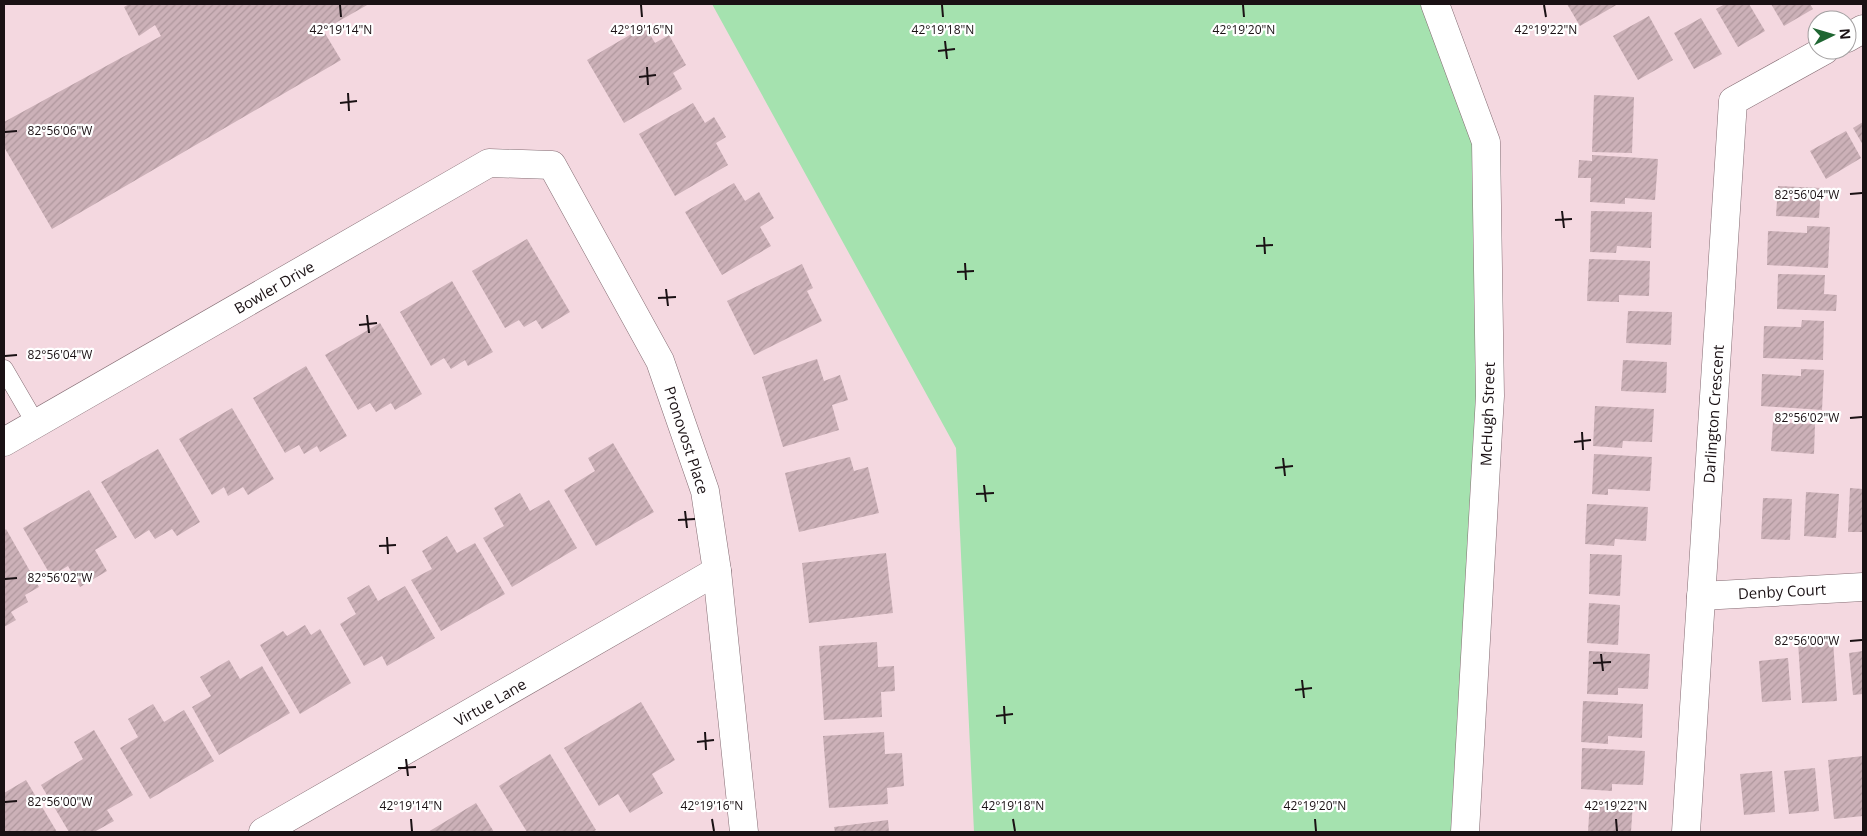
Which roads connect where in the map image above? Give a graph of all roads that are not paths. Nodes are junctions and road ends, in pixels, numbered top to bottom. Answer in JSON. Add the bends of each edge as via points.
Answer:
{"nodes":[{"id":1,"x":1436,"y":4,"type":"edge"},
{"id":2,"x":1807,"y":60,"type":"edge"},
{"id":3,"x":552,"y":165,"type":"joint"},
{"id":4,"x":4,"y":369,"type":"edge"},
{"id":5,"x":36,"y":424,"type":"junction"},
{"id":6,"x":4,"y":442,"type":"edge"},
{"id":7,"x":717,"y":571,"type":"junction"},
{"id":8,"x":1863,"y":587,"type":"edge"},
{"id":9,"x":1702,"y":596,"type":"junction"},
{"id":10,"x":262,"y":832,"type":"edge"},
{"id":11,"x":744,"y":832,"type":"edge"},
{"id":12,"x":1465,"y":832,"type":"edge"},
{"id":13,"x":1686,"y":832,"type":"edge"}],
"edges":[{"from":1,"to":12,"type":"street","name":"McHugh Street","via":[[1486,142],[1490,396]]},
{"from":2,"to":9,"type":"street","name":"Darlington Crescent","via":[[1733,101]]},
{"from":3,"to":5,"type":"street","name":"Bowler Drive","via":[[489,163]]},
{"from":3,"to":7,"type":"street","name":"Pronovost Place","via":[[660,361],[705,491]]},
{"from":4,"to":5,"type":"lane"},
{"from":5,"to":6,"type":"street","name":"Bowler Drive"},
{"from":7,"to":10,"type":"street","name":"Virtue Lane"},
{"from":7,"to":11,"type":"street","name":"Pronovost Place"},
{"from":8,"to":9,"type":"street","name":"Denby Court"},
{"from":9,"to":13,"type":"street","name":"Darlington Crescent"}]}
